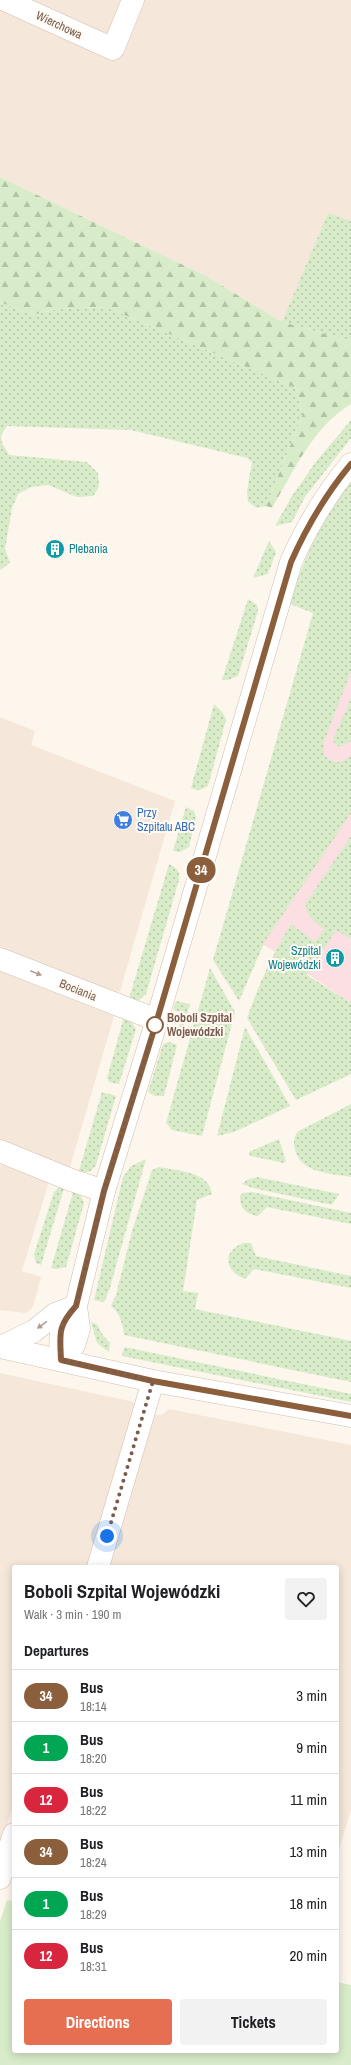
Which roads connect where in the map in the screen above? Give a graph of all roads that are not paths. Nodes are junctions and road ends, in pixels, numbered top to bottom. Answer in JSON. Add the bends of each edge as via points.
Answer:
{"nodes":[{"id":1,"x":5,"y":0,"type":"edge"},
{"id":2,"x":133,"y":0,"type":"edge"},
{"id":3,"x":351,"y":464,"type":"edge"},
{"id":4,"x":0,"y":959,"type":"edge"},
{"id":5,"x":157,"y":1020,"type":"junction"},
{"id":6,"x":0,"y":1151,"type":"edge"},
{"id":7,"x":104,"y":1191,"type":"junction"},
{"id":8,"x":76,"y":1306,"type":"junction"},
{"id":9,"x":0,"y":1347,"type":"edge"},
{"id":10,"x":61,"y":1360,"type":"junction"},
{"id":11,"x":153,"y":1381,"type":"junction"},
{"id":12,"x":351,"y":1416,"type":"edge"},
{"id":13,"x":99,"y":1565,"type":"edge"},
{"id":14,"x":12,"y":1840,"type":"edge"},
{"id":15,"x":0,"y":1878,"type":"edge"}],
"edges":[{"from":1,"to":2,"type":"street","name":"Wierchowa","via":[[113,49]]},
{"from":3,"to":5,"type":"street","via":[[309,523],[291,562]]},
{"from":4,"to":5,"type":"street","name":"Bociania","one_way":true},
{"from":5,"to":7,"type":"street"},
{"from":6,"to":7,"type":"street"},
{"from":7,"to":8,"type":"street"},
{"from":8,"to":9,"type":"street","one_way":true,"via":[[55,1314],[34,1331]]},
{"from":8,"to":10,"type":"street","via":[[64,1319],[60,1336]]},
{"from":9,"to":10,"type":"street"},
{"from":10,"to":11,"type":"street"},
{"from":11,"to":12,"type":"street"},
{"from":11,"to":13,"type":"street"},
{"from":14,"to":15,"type":"street"}]}
